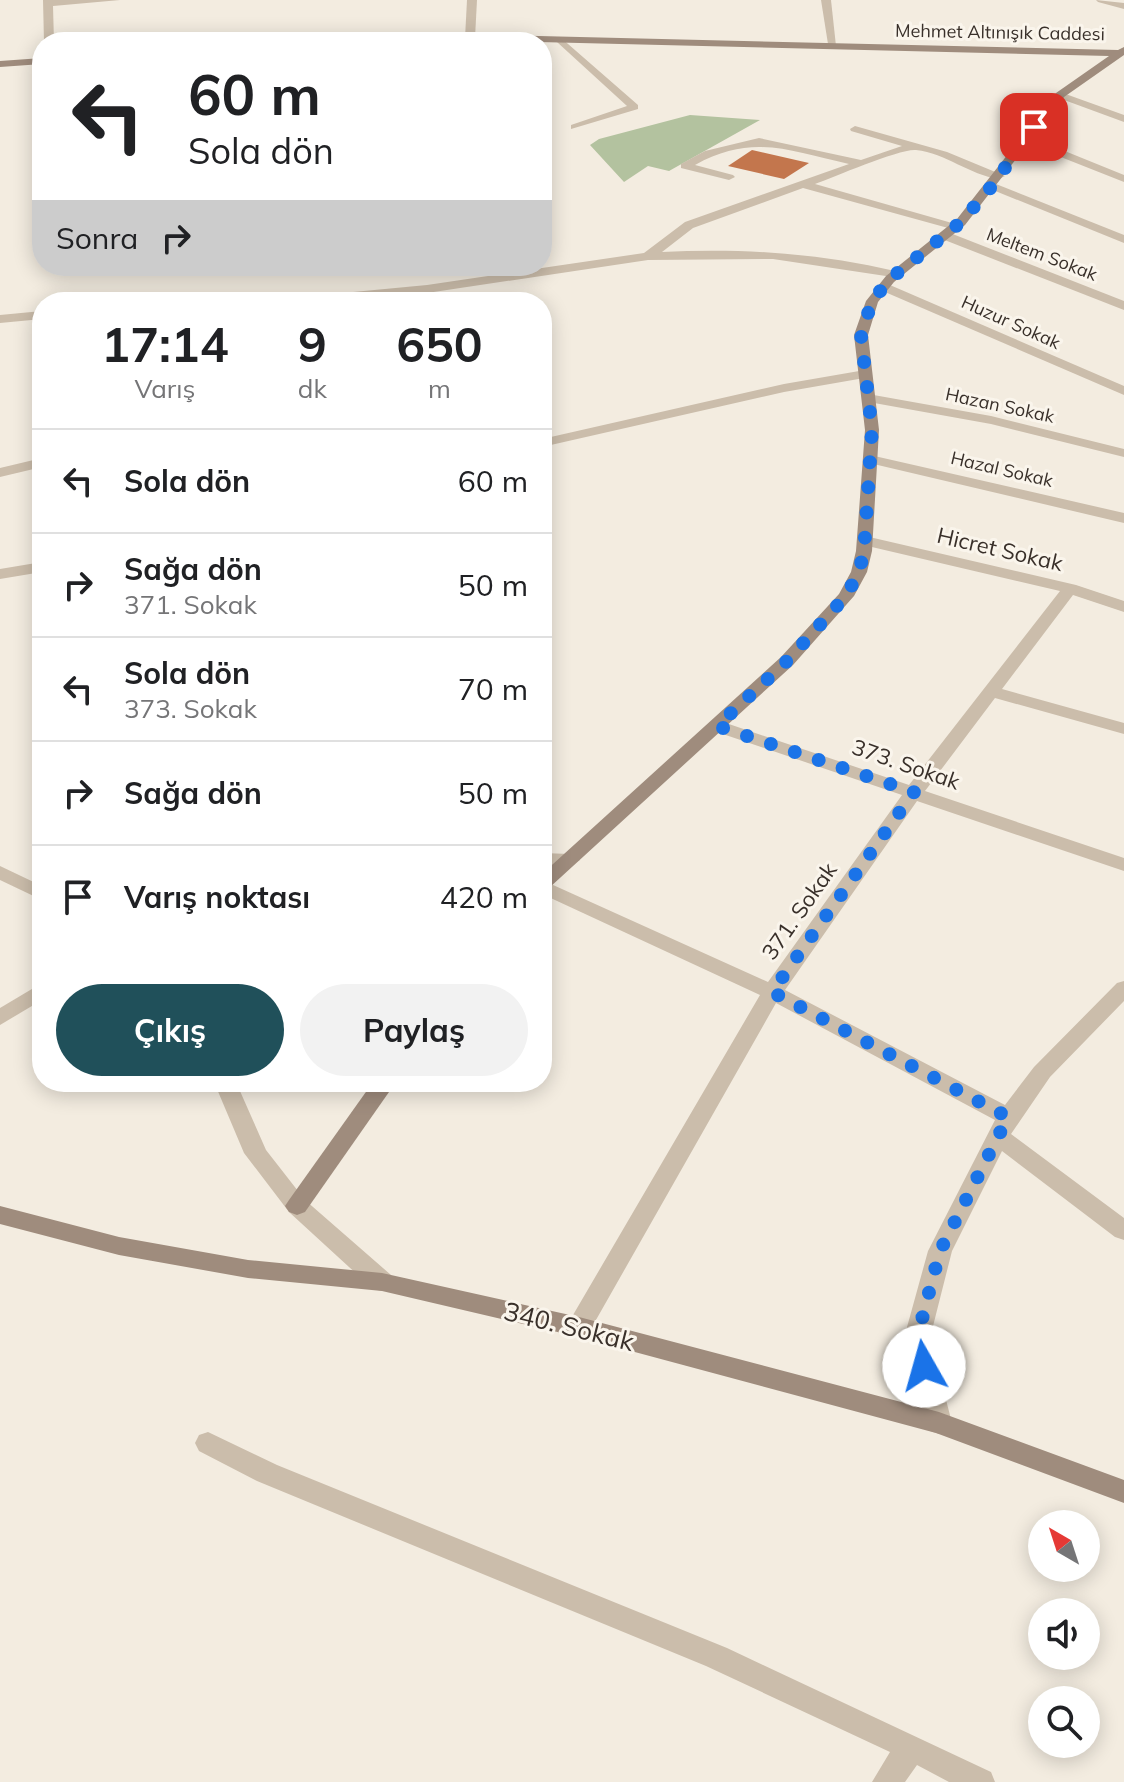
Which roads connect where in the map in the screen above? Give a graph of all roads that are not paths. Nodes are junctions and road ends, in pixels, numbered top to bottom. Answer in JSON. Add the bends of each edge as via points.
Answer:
{"nodes":[{"id":1,"x":115,"y":0,"type":"edge"},
{"id":2,"x":472,"y":0,"type":"edge"},
{"id":3,"x":826,"y":0,"type":"edge"},
{"id":4,"x":1101,"y":0,"type":"edge"},
{"id":5,"x":48,"y":2,"type":"edge"},
{"id":6,"x":1124,"y":6,"type":"edge"},
{"id":7,"x":49,"y":32,"type":"edge"},
{"id":8,"x":470,"y":32,"type":"edge"},
{"id":9,"x":552,"y":40,"type":"edge"},
{"id":10,"x":560,"y":40,"type":"junction"},
{"id":11,"x":1124,"y":42,"type":"edge"},
{"id":12,"x":833,"y":44,"type":"junction"},
{"id":13,"x":871,"y":45,"type":"junction"},
{"id":14,"x":1104,"y":47,"type":"junction"},
{"id":15,"x":1122,"y":52,"type":"edge"},
{"id":16,"x":1093,"y":53,"type":"junction"},
{"id":17,"x":32,"y":64,"type":"edge"},
{"id":18,"x":0,"y":66,"type":"edge"},
{"id":19,"x":1060,"y":95,"type":"junction"},
{"id":20,"x":1124,"y":119,"type":"edge"},
{"id":21,"x":575,"y":127,"type":"dead end"},
{"id":22,"x":855,"y":129,"type":"dead end"},
{"id":23,"x":1024,"y":142,"type":"junction"},
{"id":24,"x":914,"y":145,"type":"junction"},
{"id":25,"x":859,"y":163,"type":"junction"},
{"id":26,"x":729,"y":177,"type":"dead end"},
{"id":27,"x":1124,"y":179,"type":"edge"},
{"id":28,"x":995,"y":181,"type":"junction"},
{"id":29,"x":801,"y":184,"type":"junction"},
{"id":30,"x":950,"y":232,"type":"junction"},
{"id":31,"x":1124,"y":239,"type":"edge"},
{"id":32,"x":648,"y":256,"type":"junction"},
{"id":33,"x":552,"y":270,"type":"edge"},
{"id":34,"x":514,"y":276,"type":"edge"},
{"id":35,"x":889,"y":281,"type":"junction"},
{"id":36,"x":395,"y":292,"type":"edge"},
{"id":37,"x":1124,"y":306,"type":"edge"},
{"id":38,"x":32,"y":316,"type":"edge"},
{"id":39,"x":0,"y":319,"type":"edge"},
{"id":40,"x":865,"y":374,"type":"junction"},
{"id":41,"x":1124,"y":391,"type":"edge"},
{"id":42,"x":868,"y":398,"type":"junction"},
{"id":43,"x":552,"y":441,"type":"edge"},
{"id":44,"x":1124,"y":453,"type":"edge"},
{"id":45,"x":870,"y":459,"type":"junction"},
{"id":46,"x":32,"y":465,"type":"edge"},
{"id":47,"x":0,"y":473,"type":"edge"},
{"id":48,"x":1124,"y":518,"type":"edge"},
{"id":49,"x":865,"y":541,"type":"junction"},
{"id":50,"x":32,"y":569,"type":"edge"},
{"id":51,"x":0,"y":574,"type":"edge"},
{"id":52,"x":1070,"y":588,"type":"junction"},
{"id":53,"x":1124,"y":607,"type":"edge"},
{"id":54,"x":989,"y":691,"type":"junction"},
{"id":55,"x":717,"y":726,"type":"junction"},
{"id":56,"x":1124,"y":729,"type":"edge"},
{"id":57,"x":914,"y":792,"type":"junction"},
{"id":58,"x":552,"y":859,"type":"edge"},
{"id":59,"x":570,"y":860,"type":"junction"},
{"id":60,"x":1124,"y":865,"type":"edge"},
{"id":61,"x":0,"y":872,"type":"edge"},
{"id":62,"x":552,"y":876,"type":"edge"},
{"id":63,"x":32,"y":889,"type":"edge"},
{"id":64,"x":552,"y":890,"type":"edge"},
{"id":65,"x":1124,"y":988,"type":"edge"},
{"id":66,"x":772,"y":992,"type":"junction"},
{"id":67,"x":32,"y":997,"type":"edge"},
{"id":68,"x":0,"y":1018,"type":"edge"},
{"id":69,"x":229,"y":1092,"type":"edge"},
{"id":70,"x":378,"y":1092,"type":"edge"},
{"id":71,"x":1004,"y":1127,"type":"junction"},
{"id":72,"x":297,"y":1206,"type":"junction"},
{"id":73,"x":0,"y":1215,"type":"edge"},
{"id":74,"x":1124,"y":1231,"type":"edge"},
{"id":75,"x":382,"y":1282,"type":"junction"},
{"id":76,"x":579,"y":1327,"type":"junction"},
{"id":77,"x":939,"y":1423,"type":"junction"},
{"id":78,"x":208,"y":1443,"type":"dead end"},
{"id":79,"x":1124,"y":1492,"type":"edge"},
{"id":80,"x":912,"y":1747,"type":"junction"},
{"id":81,"x":887,"y":1782,"type":"edge"},
{"id":82,"x":980,"y":1782,"type":"edge"}],
"edges":[{"from":1,"to":5,"type":"street"},
{"from":2,"to":8,"type":"street"},
{"from":3,"to":12,"type":"street"},
{"from":4,"to":6,"type":"street"},
{"from":5,"to":7,"type":"street"},
{"from":9,"to":10,"type":"street","name":"Mehmet Altınışık Caddesi"},
{"from":10,"to":12,"type":"street","name":"Mehmet Altınışık Caddesi"},
{"from":10,"to":21,"type":"street","via":[[634,107]]},
{"from":11,"to":14,"type":"street"},
{"from":12,"to":13,"type":"street","name":"Mehmet Altınışık Caddesi"},
{"from":13,"to":14,"type":"street","name":"Mehmet Altınışık Caddesi"},
{"from":13,"to":16,"type":"street","name":"Mehmet Altınışık Caddesi"},
{"from":14,"to":15,"type":"street","name":"Mehmet Altınışık Caddesi"},
{"from":14,"to":16,"type":"street"},
{"from":15,"to":16,"type":"street","name":"Mehmet Altınışık Caddesi"},
{"from":15,"to":19,"type":"street"},
{"from":16,"to":19,"type":"street"},
{"from":17,"to":18,"type":"street"},
{"from":19,"to":20,"type":"street"},
{"from":19,"to":23,"type":"street"},
{"from":22,"to":24,"type":"street"},
{"from":23,"to":27,"type":"street"},
{"from":23,"to":28,"type":"street"},
{"from":24,"to":25,"type":"street"},
{"from":24,"to":28,"type":"street"},
{"from":25,"to":26,"type":"street","via":[[759,141],[709,153],[685,166]]},
{"from":25,"to":29,"type":"street"},
{"from":28,"to":30,"type":"street"},
{"from":28,"to":31,"type":"street"},
{"from":29,"to":30,"type":"street","name":"Meltem Sokak"},
{"from":29,"to":32,"type":"street","via":[[689,225]]},
{"from":30,"to":35,"type":"street"},
{"from":30,"to":37,"type":"street","name":"Meltem Sokak"},
{"from":32,"to":33,"type":"street","name":"Huzur Sokak"},
{"from":32,"to":35,"type":"street","name":"Huzur Sokak","via":[[807,256]]},
{"from":34,"to":36,"type":"street","name":"Huzur Sokak"},
{"from":35,"to":40,"type":"street","via":[[864,320]]},
{"from":35,"to":41,"type":"street","name":"Huzur Sokak"},
{"from":38,"to":39,"type":"street"},
{"from":40,"to":42,"type":"street"},
{"from":40,"to":43,"type":"street","via":[[811,381]]},
{"from":42,"to":44,"type":"street","name":"Hazan Sokak","via":[[991,420]]},
{"from":42,"to":45,"type":"street"},
{"from":45,"to":48,"type":"street","name":"Hazal Sokak"},
{"from":45,"to":49,"type":"street"},
{"from":46,"to":47,"type":"street"},
{"from":49,"to":52,"type":"street","name":"Hicret Sokak"},
{"from":49,"to":55,"type":"street","via":[[859,572],[846,596]]},
{"from":50,"to":51,"type":"street"},
{"from":52,"to":53,"type":"street","name":"Hicret Sokak"},
{"from":52,"to":54,"type":"street","name":"371. Sokak"},
{"from":54,"to":56,"type":"street"},
{"from":54,"to":57,"type":"street","name":"371. Sokak"},
{"from":55,"to":57,"type":"street","name":"373. Sokak"},
{"from":55,"to":59,"type":"street"},
{"from":57,"to":60,"type":"street","name":"373. Sokak"},
{"from":57,"to":66,"type":"street","name":"371. Sokak"},
{"from":58,"to":59,"type":"street"},
{"from":59,"to":62,"type":"street"},
{"from":61,"to":63,"type":"street"},
{"from":64,"to":66,"type":"street"},
{"from":65,"to":71,"type":"street","via":[[1042,1072]]},
{"from":66,"to":71,"type":"street"},
{"from":66,"to":76,"type":"street","name":"371. Sokak"},
{"from":67,"to":68,"type":"street"},
{"from":69,"to":72,"type":"street","via":[[256,1153]]},
{"from":70,"to":72,"type":"street"},
{"from":71,"to":74,"type":"street"},
{"from":71,"to":77,"type":"street","via":[[940,1251],[917,1338]]},
{"from":72,"to":75,"type":"street"},
{"from":73,"to":75,"type":"street","name":"340. Sokak","via":[[119,1246],[248,1269]]},
{"from":75,"to":76,"type":"street","name":"340. Sokak"},
{"from":76,"to":77,"type":"street","name":"340. Sokak"},
{"from":77,"to":79,"type":"street","name":"340. Sokak"},
{"from":78,"to":80,"type":"street","via":[[267,1473],[634,1621]]},
{"from":80,"to":81,"type":"street"},
{"from":80,"to":82,"type":"street"}]}
